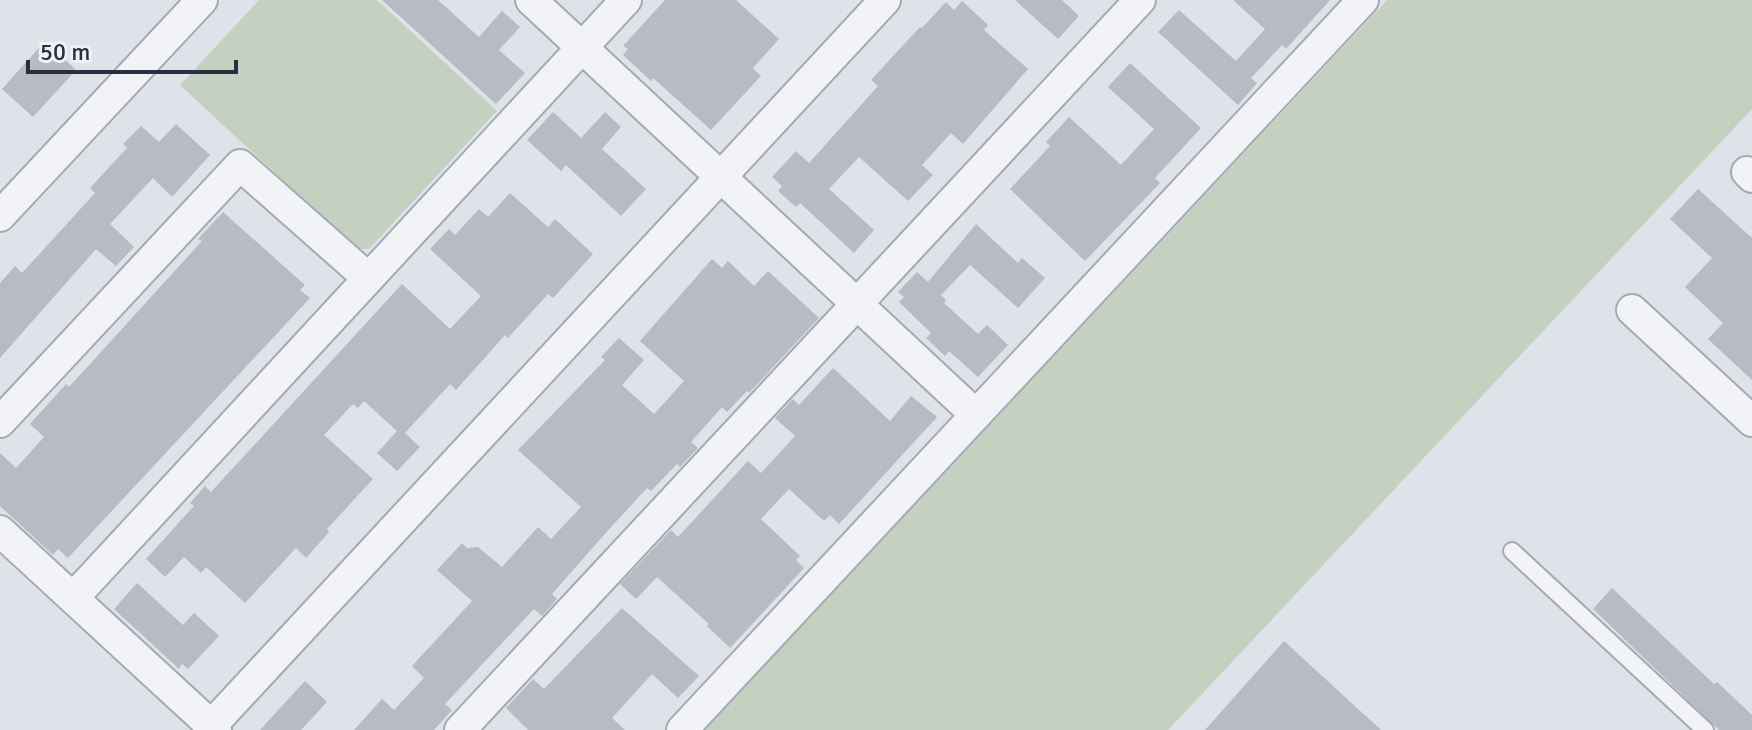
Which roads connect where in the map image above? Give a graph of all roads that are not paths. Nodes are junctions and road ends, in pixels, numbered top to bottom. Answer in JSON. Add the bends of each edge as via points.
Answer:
{"nodes":[{"id":1,"x":202,"y":0,"type":"edge"},
{"id":2,"x":531,"y":0,"type":"edge"},
{"id":3,"x":626,"y":0,"type":"edge"},
{"id":4,"x":885,"y":0,"type":"edge"},
{"id":5,"x":1140,"y":0,"type":"edge"},
{"id":6,"x":1363,"y":0,"type":"edge"},
{"id":7,"x":582,"y":47,"type":"junction"},
{"id":8,"x":721,"y":177,"type":"junction"},
{"id":9,"x":0,"y":216,"type":"edge"},
{"id":10,"x":368,"y":278,"type":"junction"},
{"id":11,"x":857,"y":304,"type":"junction"},
{"id":12,"x":1632,"y":310,"type":"dead end"},
{"id":13,"x":976,"y":415,"type":"junction"},
{"id":14,"x":1752,"y":421,"type":"edge"},
{"id":15,"x":0,"y":422,"type":"edge"},
{"id":16,"x":0,"y":531,"type":"edge"},
{"id":17,"x":1512,"y":551,"type":"dead end"},
{"id":18,"x":73,"y":598,"type":"junction"},
{"id":19,"x":214,"y":728,"type":"edge"},
{"id":20,"x":460,"y":730,"type":"edge"},
{"id":21,"x":682,"y":730,"type":"edge"},
{"id":22,"x":1705,"y":730,"type":"edge"}],
"edges":[{"from":1,"to":9,"type":"street"},
{"from":2,"to":7,"type":"street"},
{"from":3,"to":7,"type":"street"},
{"from":4,"to":8,"type":"street"},
{"from":5,"to":11,"type":"street"},
{"from":6,"to":13,"type":"street"},
{"from":7,"to":8,"type":"street"},
{"from":7,"to":10,"type":"street"},
{"from":8,"to":11,"type":"street"},
{"from":8,"to":19,"type":"street"},
{"from":10,"to":15,"type":"street","via":[[240,165]]},
{"from":10,"to":18,"type":"street"},
{"from":11,"to":13,"type":"street"},
{"from":11,"to":20,"type":"street"},
{"from":12,"to":14,"type":"street"},
{"from":13,"to":21,"type":"street"},
{"from":16,"to":18,"type":"street"},
{"from":17,"to":22,"type":"lane"},
{"from":18,"to":19,"type":"street"}]}
